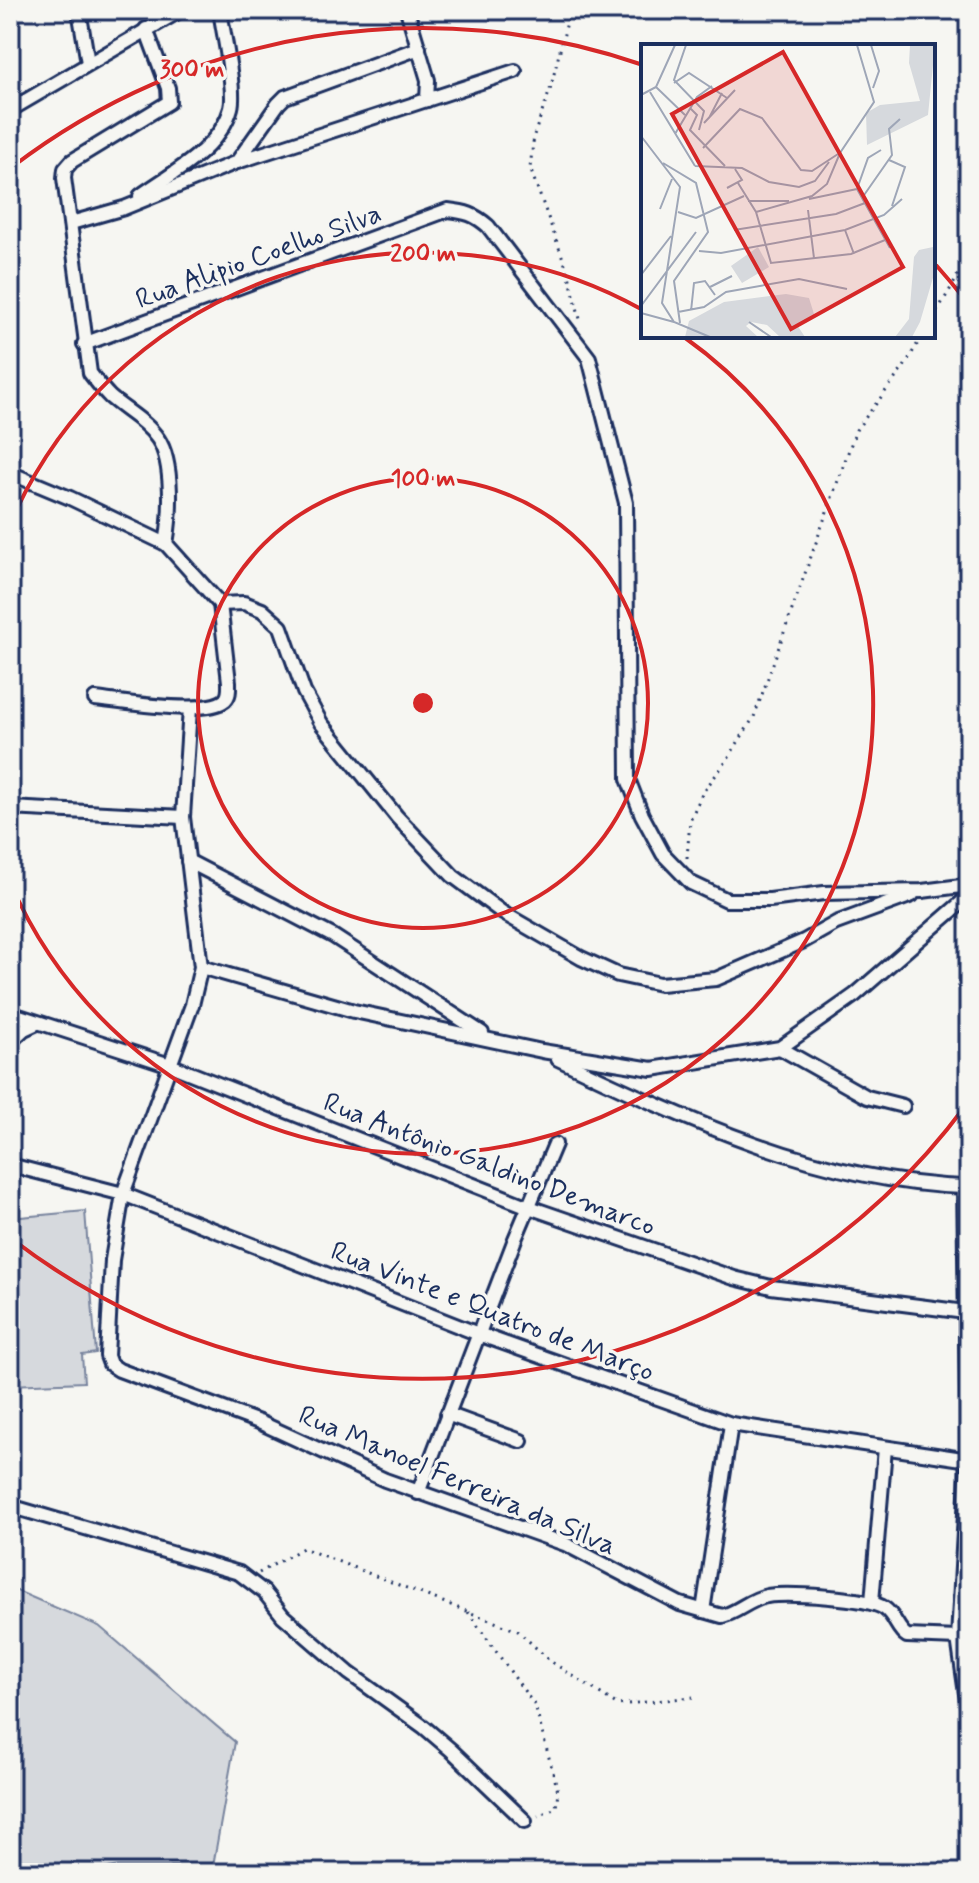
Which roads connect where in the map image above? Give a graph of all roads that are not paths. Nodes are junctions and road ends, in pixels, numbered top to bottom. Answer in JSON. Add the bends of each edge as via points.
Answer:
{"nodes":[{"id":1,"x":79,"y":10,"type":"edge"},
{"id":2,"x":181,"y":10,"type":"edge"},
{"id":3,"x":220,"y":10,"type":"edge"},
{"id":4,"x":407,"y":10,"type":"edge"},
{"id":5,"x":146,"y":29,"type":"junction"},
{"id":6,"x":419,"y":48,"type":"junction"},
{"id":7,"x":88,"y":63,"type":"junction"},
{"id":8,"x":515,"y":71,"type":"dead end"},
{"id":9,"x":427,"y":100,"type":"junction"},
{"id":10,"x":10,"y":110,"type":"edge"},
{"id":11,"x":237,"y":162,"type":"junction"},
{"id":12,"x":124,"y":208,"type":"junction"},
{"id":13,"x":71,"y":223,"type":"junction"},
{"id":14,"x":84,"y":344,"type":"junction"},
{"id":15,"x":10,"y":473,"type":"edge"},
{"id":16,"x":166,"y":544,"type":"junction"},
{"id":17,"x":220,"y":604,"type":"junction"},
{"id":18,"x":95,"y":699,"type":"dead end"},
{"id":19,"x":190,"y":708,"type":"junction"},
{"id":20,"x":11,"y":808,"type":"edge"},
{"id":21,"x":183,"y":817,"type":"junction"},
{"id":22,"x":188,"y":861,"type":"junction"},
{"id":23,"x":969,"y":885,"type":"edge"},
{"id":24,"x":922,"y":891,"type":"junction"},
{"id":25,"x":969,"y":896,"type":"edge"},
{"id":26,"x":201,"y":967,"type":"junction"},
{"id":27,"x":10,"y":1013,"type":"edge"},
{"id":28,"x":37,"y":1023,"type":"junction"},
{"id":29,"x":489,"y":1038,"type":"junction"},
{"id":30,"x":10,"y":1042,"type":"edge"},
{"id":31,"x":780,"y":1048,"type":"junction"},
{"id":32,"x":542,"y":1051,"type":"junction"},
{"id":33,"x":170,"y":1065,"type":"junction"},
{"id":34,"x":903,"y":1106,"type":"dead end"},
{"id":35,"x":555,"y":1144,"type":"dead end"},
{"id":36,"x":10,"y":1165,"type":"edge"},
{"id":37,"x":966,"y":1185,"type":"edge"},
{"id":38,"x":123,"y":1194,"type":"junction"},
{"id":39,"x":529,"y":1207,"type":"junction"},
{"id":40,"x":967,"y":1268,"type":"edge"},
{"id":41,"x":965,"y":1312,"type":"junction"},
{"id":42,"x":481,"y":1335,"type":"junction"},
{"id":43,"x":447,"y":1414,"type":"junction"},
{"id":44,"x":731,"y":1424,"type":"junction"},
{"id":45,"x":521,"y":1441,"type":"dead end"},
{"id":46,"x":885,"y":1448,"type":"junction"},
{"id":47,"x":968,"y":1460,"type":"edge"},
{"id":48,"x":418,"y":1493,"type":"junction"},
{"id":49,"x":10,"y":1506,"type":"edge"},
{"id":50,"x":872,"y":1602,"type":"junction"},
{"id":51,"x":703,"y":1611,"type":"junction"},
{"id":52,"x":958,"y":1638,"type":"junction"},
{"id":53,"x":968,"y":1708,"type":"edge"},
{"id":54,"x":525,"y":1821,"type":"road end"}],
"edges":[{"from":1,"to":7,"type":"street"},
{"from":2,"to":5,"type":"street"},
{"from":3,"to":12,"type":"street","via":[[232,98],[220,132]]},
{"from":4,"to":6,"type":"street"},
{"from":5,"to":7,"type":"street"},
{"from":5,"to":13,"type":"street","via":[[169,102],[65,169]]},
{"from":6,"to":9,"type":"street","via":[[428,80]]},
{"from":6,"to":11,"type":"street","via":[[285,97]]},
{"from":7,"to":10,"type":"street"},
{"from":8,"to":9,"type":"street"},
{"from":9,"to":11,"type":"street"},
{"from":11,"to":12,"type":"street"},
{"from":12,"to":13,"type":"street"},
{"from":13,"to":14,"type":"street"},
{"from":14,"to":16,"type":"street","via":[[90,373],[143,422],[165,456],[170,508]]},
{"from":14,"to":24,"type":"street","name":"Rua Alipio Coelho Silva","via":[[448,210],[469,212],[488,226],[589,358],[626,503],[628,779],[663,854],[691,883],[727,900]]},
{"from":15,"to":16,"type":"street"},
{"from":16,"to":17,"type":"street"},
{"from":17,"to":19,"type":"street","via":[[228,694],[217,704]]},
{"from":17,"to":24,"type":"street","via":[[244,603],[281,627],[321,723],[453,876],[503,913],[618,975],[660,984],[716,979],[836,923]]},
{"from":18,"to":19,"type":"street"},
{"from":19,"to":21,"type":"street"},
{"from":20,"to":21,"type":"street"},
{"from":21,"to":22,"type":"street"},
{"from":22,"to":26,"type":"street"},
{"from":22,"to":29,"type":"street","via":[[333,936]]},
{"from":23,"to":24,"type":"street"},
{"from":25,"to":31,"type":"street","via":[[855,995]]},
{"from":26,"to":29,"type":"street","via":[[354,1011]]},
{"from":26,"to":33,"type":"street"},
{"from":27,"to":28,"type":"street","name":"Rua Antônio Galdino Demarco"},
{"from":28,"to":30,"type":"street"},
{"from":28,"to":33,"type":"street","name":"Rua Antônio Galdino Demarco"},
{"from":29,"to":32,"type":"street"},
{"from":31,"to":32,"type":"street","via":[[652,1069]]},
{"from":31,"to":34,"type":"street","via":[[867,1097]]},
{"from":32,"to":37,"type":"street","via":[[671,1113],[813,1164],[920,1185]]},
{"from":33,"to":38,"type":"street"},
{"from":33,"to":39,"type":"street","name":"Rua Antônio Galdino Demarco"},
{"from":35,"to":39,"type":"street"},
{"from":36,"to":38,"type":"street","name":"Rua Vinte e Quatro de Março"},
{"from":37,"to":40,"type":"street"},
{"from":38,"to":42,"type":"street","name":"Rua Vinte e Quatro de Março"},
{"from":38,"to":48,"type":"street","name":"Rua Manoel Ferreira da Silva","via":[[112,1260],[110,1364],[259,1422]]},
{"from":39,"to":41,"type":"street","name":"Rua Antônio Galdino Demarco","via":[[758,1284]]},
{"from":39,"to":42,"type":"street"},
{"from":40,"to":41,"type":"street"},
{"from":41,"to":47,"type":"street"},
{"from":42,"to":43,"type":"street"},
{"from":42,"to":44,"type":"street","name":"Rua Vinte e Quatro de Março"},
{"from":43,"to":45,"type":"street"},
{"from":43,"to":48,"type":"street"},
{"from":44,"to":46,"type":"street","name":"Rua Vinte e Quatro de Março"},
{"from":44,"to":51,"type":"street"},
{"from":46,"to":47,"type":"street","name":"Rua Vinte e Quatro de Março"},
{"from":46,"to":50,"type":"street"},
{"from":47,"to":52,"type":"street"},
{"from":48,"to":51,"type":"street","name":"Rua Manoel Ferreira da Silva","via":[[565,1544]]},
{"from":49,"to":54,"type":"street","via":[[249,1578],[283,1616],[424,1727]]},
{"from":50,"to":51,"type":"street","name":"Rua Manoel Ferreira da Silva","via":[[765,1596],[726,1616]]},
{"from":50,"to":52,"type":"street","via":[[887,1609],[907,1636]]},
{"from":52,"to":53,"type":"street"}]}
